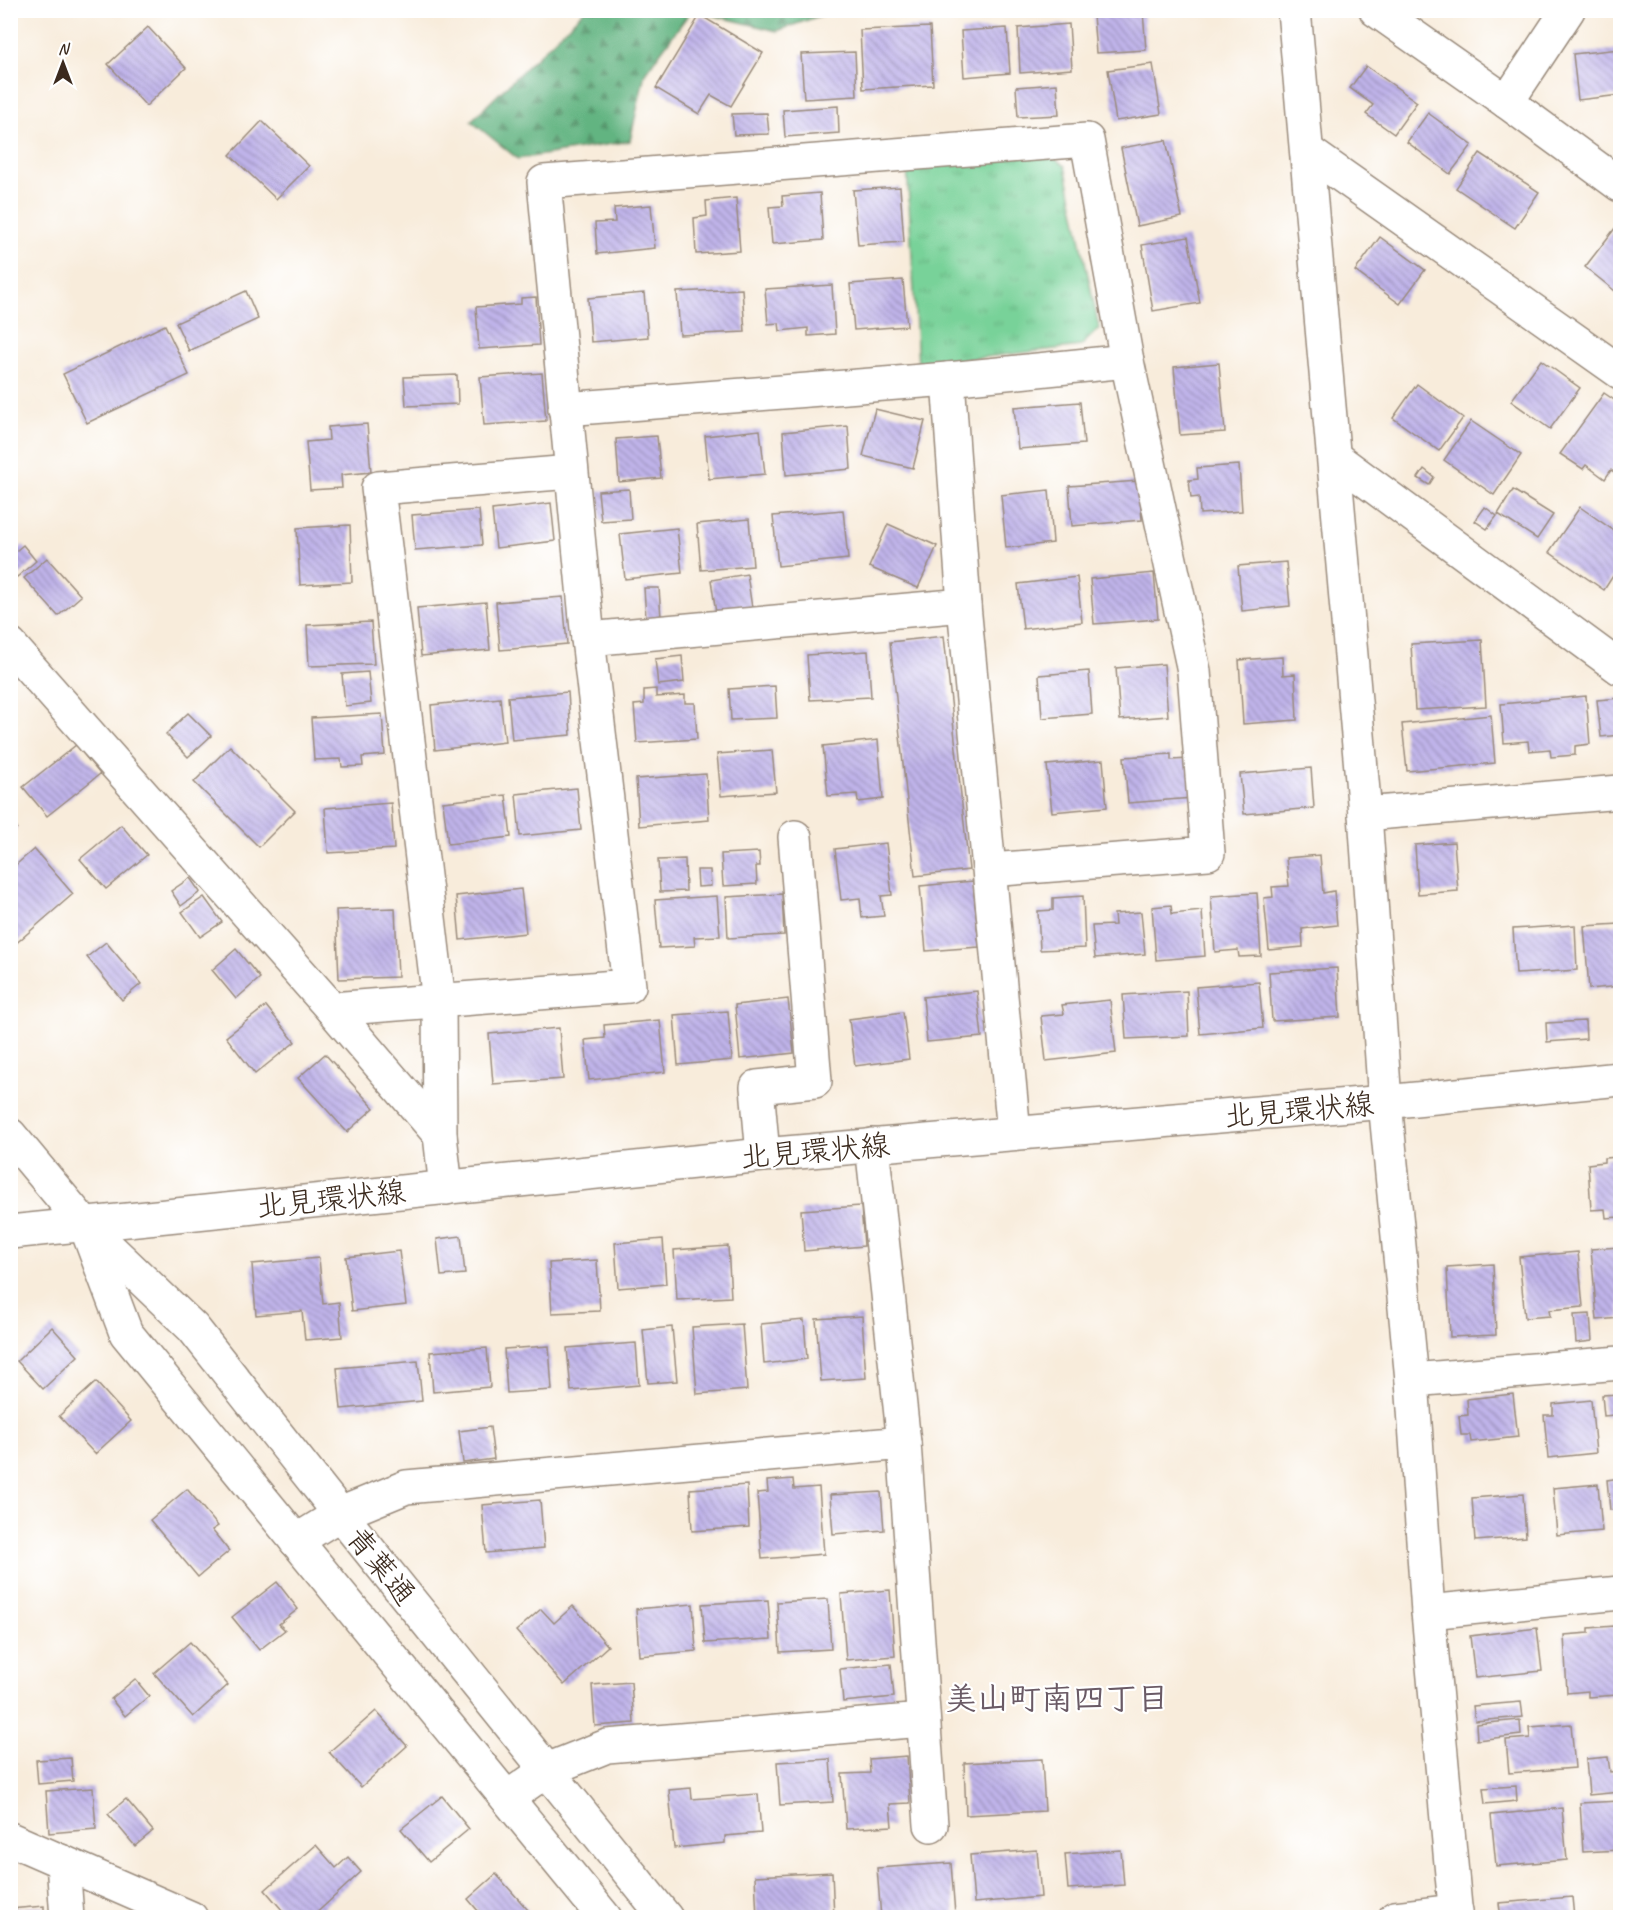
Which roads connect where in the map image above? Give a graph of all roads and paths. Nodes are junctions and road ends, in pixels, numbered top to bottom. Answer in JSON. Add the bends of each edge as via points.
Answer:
{"nodes":[{"id":1,"x":1294,"y":10,"type":"edge"},
{"id":2,"x":1376,"y":10,"type":"edge"},
{"id":3,"x":1568,"y":10,"type":"edge"},
{"id":4,"x":1508,"y":102,"type":"junction"},
{"id":5,"x":1307,"y":151,"type":"junction"},
{"id":6,"x":1620,"y":185,"type":"edge"},
{"id":7,"x":1127,"y":361,"type":"junction"},
{"id":8,"x":1620,"y":372,"type":"edge"},
{"id":9,"x":948,"y":378,"type":"junction"},
{"id":10,"x":565,"y":409,"type":"junction"},
{"id":11,"x":1334,"y":457,"type":"junction"},
{"id":12,"x":572,"y":472,"type":"junction"},
{"id":13,"x":963,"y":605,"type":"junction"},
{"id":14,"x":588,"y":639,"type":"junction"},
{"id":15,"x":10,"y":645,"type":"edge"},
{"id":16,"x":1620,"y":668,"type":"edge"},
{"id":17,"x":1620,"y":792,"type":"edge"},
{"id":18,"x":1365,"y":814,"type":"junction"},
{"id":19,"x":795,"y":837,"type":"dead end"},
{"id":20,"x":990,"y":870,"type":"junction"},
{"id":21,"x":439,"y":1002,"type":"junction"},
{"id":22,"x":332,"y":1009,"type":"junction"},
{"id":23,"x":1620,"y":1079,"type":"edge"},
{"id":24,"x":1386,"y":1102,"type":"junction"},
{"id":25,"x":1014,"y":1133,"type":"junction"},
{"id":26,"x":440,"y":1134,"type":"junction"},
{"id":27,"x":10,"y":1135,"type":"edge"},
{"id":28,"x":872,"y":1145,"type":"junction"},
{"id":29,"x":763,"y":1155,"type":"junction"},
{"id":30,"x":446,"y":1188,"type":"junction"},
{"id":31,"x":85,"y":1225,"type":"junction"},
{"id":32,"x":10,"y":1232,"type":"edge"},
{"id":33,"x":1620,"y":1363,"type":"edge"},
{"id":34,"x":1412,"y":1380,"type":"junction"},
{"id":35,"x":904,"y":1443,"type":"junction"},
{"id":36,"x":340,"y":1514,"type":"junction"},
{"id":37,"x":296,"y":1541,"type":"junction"},
{"id":38,"x":1620,"y":1593,"type":"edge"},
{"id":39,"x":1428,"y":1612,"type":"junction"},
{"id":40,"x":923,"y":1720,"type":"junction"},
{"id":41,"x":547,"y":1770,"type":"junction"},
{"id":42,"x":507,"y":1798,"type":"junction"},
{"id":43,"x":931,"y":1825,"type":"dead end"},
{"id":44,"x":10,"y":1839,"type":"edge"},
{"id":45,"x":63,"y":1862,"type":"junction"},
{"id":46,"x":1456,"y":1914,"type":"edge"},
{"id":47,"x":67,"y":1917,"type":"edge"},
{"id":48,"x":191,"y":1917,"type":"edge"},
{"id":49,"x":605,"y":1917,"type":"edge"},
{"id":50,"x":666,"y":1917,"type":"edge"},
{"id":51,"x":1395,"y":1917,"type":"edge"}],
"edges":[{"from":1,"to":5,"type":"street"},
{"from":2,"to":4,"type":"street"},
{"from":3,"to":4,"type":"street"},
{"from":4,"to":6,"type":"street"},
{"from":5,"to":8,"type":"street"},
{"from":5,"to":11,"type":"street"},
{"from":7,"to":9,"type":"street"},
{"from":7,"to":10,"type":"street","via":[[1087,140],[544,182]]},
{"from":7,"to":20,"type":"street","via":[[1194,671],[1208,853]]},
{"from":9,"to":10,"type":"street"},
{"from":9,"to":13,"type":"street"},
{"from":10,"to":12,"type":"street"},
{"from":11,"to":16,"type":"street"},
{"from":11,"to":18,"type":"street"},
{"from":12,"to":14,"type":"street"},
{"from":12,"to":21,"type":"street","via":[[378,488]]},
{"from":13,"to":14,"type":"street"},
{"from":13,"to":20,"type":"street"},
{"from":14,"to":21,"type":"street","via":[[629,986]]},
{"from":15,"to":22,"type":"street"},
{"from":17,"to":18,"type":"street"},
{"from":18,"to":24,"type":"street"},
{"from":19,"to":29,"type":"street","via":[[815,1081],[757,1087]]},
{"from":20,"to":25,"type":"street"},
{"from":21,"to":22,"type":"street"},
{"from":21,"to":26,"type":"street"},
{"from":22,"to":26,"type":"street"},
{"from":23,"to":24,"type":"street","name":"北見環状線"},
{"from":24,"to":25,"type":"street","name":"北見環状線"},
{"from":24,"to":34,"type":"street"},
{"from":25,"to":28,"type":"street","name":"北見環状線"},
{"from":26,"to":30,"type":"street"},
{"from":27,"to":31,"type":"street","name":"青葉通"},
{"from":28,"to":29,"type":"street","name":"北見環状線"},
{"from":28,"to":35,"type":"street"},
{"from":29,"to":30,"type":"street","name":"北見環状線"},
{"from":30,"to":31,"type":"street","name":"北見環状線"},
{"from":31,"to":32,"type":"street","name":"北見環状線"},
{"from":31,"to":36,"type":"street","name":"青葉通","via":[[193,1328]]},
{"from":31,"to":37,"type":"street","name":"青葉通","via":[[126,1333]]},
{"from":33,"to":34,"type":"street"},
{"from":34,"to":39,"type":"street"},
{"from":35,"to":36,"type":"street","via":[[406,1486]]},
{"from":35,"to":40,"type":"street"},
{"from":36,"to":37,"type":"street"},
{"from":36,"to":41,"type":"street","name":"青葉通"},
{"from":37,"to":42,"type":"street","name":"青葉通"},
{"from":38,"to":39,"type":"street"},
{"from":39,"to":46,"type":"street"},
{"from":40,"to":41,"type":"street","via":[[607,1746]]},
{"from":40,"to":43,"type":"street"},
{"from":41,"to":42,"type":"street"},
{"from":41,"to":50,"type":"street","name":"青葉通"},
{"from":42,"to":49,"type":"street","name":"青葉通"},
{"from":44,"to":45,"type":"street"},
{"from":45,"to":47,"type":"street"},
{"from":45,"to":48,"type":"street"},
{"from":46,"to":51,"type":"street"}]}
